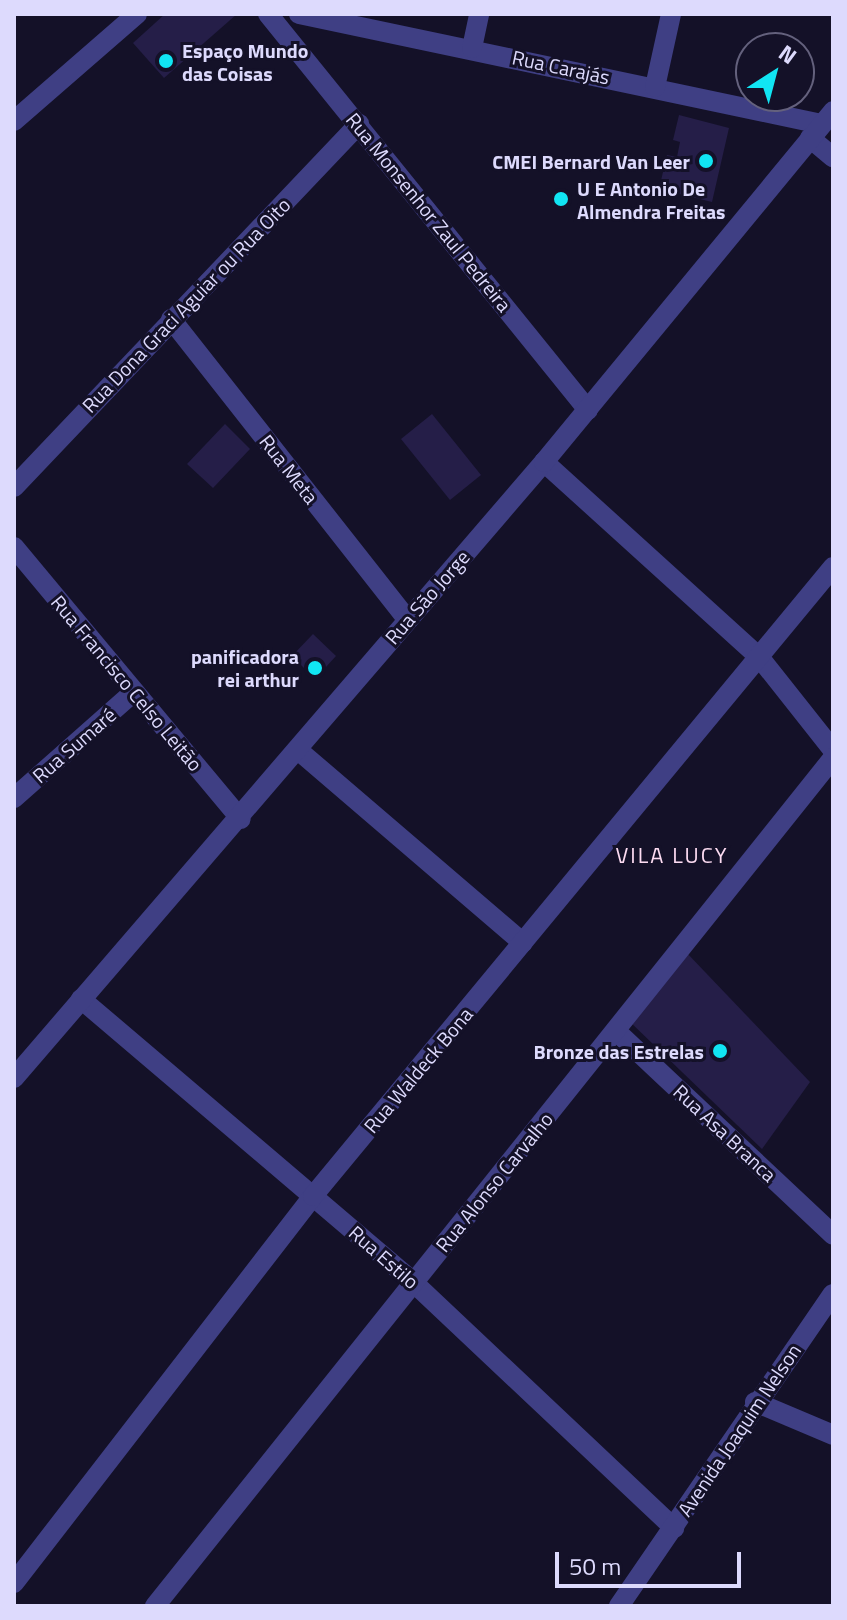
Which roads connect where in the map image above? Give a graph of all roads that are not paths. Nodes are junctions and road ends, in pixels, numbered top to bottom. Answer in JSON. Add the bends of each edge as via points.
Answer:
{"nodes":[{"id":1,"x":137,"y":14,"type":"edge"},
{"id":2,"x":268,"y":14,"type":"edge"},
{"id":3,"x":299,"y":14,"type":"edge"},
{"id":4,"x":479,"y":14,"type":"edge"},
{"id":5,"x":671,"y":14,"type":"edge"},
{"id":6,"x":472,"y":48,"type":"junction"},
{"id":7,"x":655,"y":87,"type":"junction"},
{"id":8,"x":14,"y":121,"type":"edge"},
{"id":9,"x":359,"y":124,"type":"junction"},
{"id":10,"x":822,"y":124,"type":"edge"},
{"id":11,"x":833,"y":157,"type":"edge"},
{"id":12,"x":171,"y":319,"type":"junction"},
{"id":13,"x":588,"y":410,"type":"junction"},
{"id":14,"x":544,"y":462,"type":"junction"},
{"id":15,"x":14,"y":487,"type":"edge"},
{"id":16,"x":14,"y":547,"type":"edge"},
{"id":17,"x":833,"y":567,"type":"edge"},
{"id":18,"x":407,"y":619,"type":"junction"},
{"id":19,"x":760,"y":658,"type":"junction"},
{"id":20,"x":134,"y":692,"type":"junction"},
{"id":21,"x":298,"y":750,"type":"junction"},
{"id":22,"x":833,"y":750,"type":"edge"},
{"id":23,"x":833,"y":758,"type":"edge"},
{"id":24,"x":14,"y":798,"type":"edge"},
{"id":25,"x":241,"y":819,"type":"junction"},
{"id":26,"x":523,"y":943,"type":"junction"},
{"id":27,"x":81,"y":999,"type":"junction"},
{"id":28,"x":616,"y":1031,"type":"junction"},
{"id":29,"x":14,"y":1078,"type":"edge"},
{"id":30,"x":313,"y":1196,"type":"junction"},
{"id":31,"x":833,"y":1235,"type":"edge"},
{"id":32,"x":413,"y":1282,"type":"junction"},
{"id":33,"x":833,"y":1294,"type":"edge"},
{"id":34,"x":755,"y":1402,"type":"junction"},
{"id":35,"x":833,"y":1435,"type":"edge"},
{"id":36,"x":674,"y":1528,"type":"junction"},
{"id":37,"x":14,"y":1583,"type":"edge"},
{"id":38,"x":155,"y":1606,"type":"edge"},
{"id":39,"x":619,"y":1606,"type":"edge"}],
"edges":[{"from":1,"to":8,"type":"street"},
{"from":2,"to":9,"type":"street","name":"Rua Monsenhor Zaul Pedreira"},
{"from":3,"to":6,"type":"street","name":"Rua Carajás"},
{"from":4,"to":6,"type":"street"},
{"from":5,"to":7,"type":"street"},
{"from":6,"to":7,"type":"street","name":"Rua Carajás"},
{"from":7,"to":10,"type":"street","name":"Rua Carajás"},
{"from":9,"to":12,"type":"street","name":"Rua Dona Graci Aguiar ou Rua Oito"},
{"from":9,"to":13,"type":"street","name":"Rua Monsenhor Zaul Pedreira"},
{"from":10,"to":11,"type":"street","name":"Rua Carajás"},
{"from":10,"to":13,"type":"street","name":"Rua São Jorge"},
{"from":12,"to":15,"type":"street","name":"Rua Dona Graci Aguiar ou Rua Oito"},
{"from":12,"to":18,"type":"street","name":"Rua Meta"},
{"from":13,"to":14,"type":"street","name":"Rua São Jorge"},
{"from":14,"to":18,"type":"street","name":"Rua São Jorge"},
{"from":14,"to":19,"type":"street"},
{"from":16,"to":20,"type":"street","name":"Rua Francisco Celso Leitão"},
{"from":17,"to":19,"type":"street","name":"Rua Waldeck Bona"},
{"from":18,"to":21,"type":"street","name":"Rua São Jorge"},
{"from":19,"to":22,"type":"street"},
{"from":19,"to":26,"type":"street","name":"Rua Waldeck Bona"},
{"from":20,"to":24,"type":"street","name":"Rua Sumaré"},
{"from":20,"to":25,"type":"street","name":"Rua Francisco Celso Leitão"},
{"from":21,"to":25,"type":"street","name":"Rua São Jorge"},
{"from":21,"to":26,"type":"street"},
{"from":23,"to":28,"type":"street","name":"Rua Alonso Carvalho"},
{"from":25,"to":27,"type":"street","name":"Rua São Jorge"},
{"from":26,"to":30,"type":"street","name":"Rua Waldeck Bona"},
{"from":27,"to":29,"type":"street","name":"Rua São Jorge"},
{"from":27,"to":30,"type":"street","name":"Rua Estilo"},
{"from":28,"to":31,"type":"street","name":"Rua Asa Branca"},
{"from":28,"to":32,"type":"street","name":"Rua Alonso Carvalho"},
{"from":30,"to":32,"type":"street","name":"Rua Estilo"},
{"from":30,"to":37,"type":"street","name":"Rua Waldeck Bona"},
{"from":32,"to":36,"type":"street","name":"Rua Estilo"},
{"from":32,"to":38,"type":"street","name":"Rua Alonso Carvalho"},
{"from":33,"to":34,"type":"street","name":"Avenida Joaquim Nelson"},
{"from":34,"to":35,"type":"street"},
{"from":34,"to":36,"type":"street","name":"Avenida Joaquim Nelson"},
{"from":36,"to":39,"type":"street","name":"Avenida Joaquim Nelson"}]}
